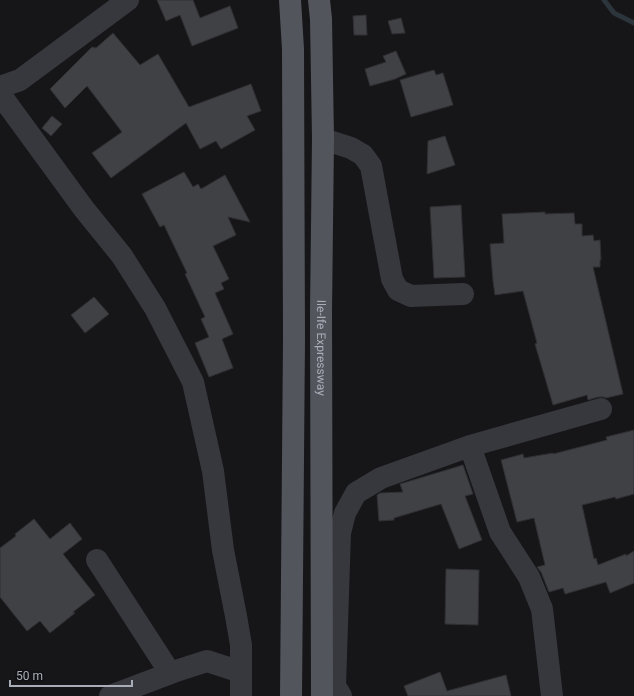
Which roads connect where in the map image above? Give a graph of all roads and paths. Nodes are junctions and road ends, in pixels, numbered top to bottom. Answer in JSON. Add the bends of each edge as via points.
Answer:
{"nodes":[{"id":1,"x":128,"y":0,"type":"edge"},
{"id":2,"x":290,"y":0,"type":"edge"},
{"id":3,"x":319,"y":0,"type":"edge"},
{"id":4,"x":0,"y":87,"type":"edge"},
{"id":5,"x":0,"y":94,"type":"edge"},
{"id":6,"x":323,"y":139,"type":"junction"},
{"id":7,"x":463,"y":294,"type":"dead end"},
{"id":8,"x":601,"y":409,"type":"dead end"},
{"id":9,"x":470,"y":446,"type":"junction"},
{"id":10,"x":97,"y":560,"type":"dead end"},
{"id":11,"x":241,"y":672,"type":"junction"},
{"id":12,"x":168,"y":674,"type":"junction"},
{"id":13,"x":110,"y":696,"type":"edge"},
{"id":14,"x":241,"y":696,"type":"edge"},
{"id":15,"x":291,"y":696,"type":"edge"},
{"id":16,"x":322,"y":696,"type":"edge"},
{"id":17,"x":341,"y":696,"type":"edge"},
{"id":18,"x":552,"y":696,"type":"edge"}],
"edges":[{"from":1,"to":4,"type":"street","via":[[20,80]]},
{"from":2,"to":15,"type":"main road","via":[[293,49],[294,331]]},
{"from":3,"to":6,"type":"main road","name":"Ile-Ife Expressway"},
{"from":5,"to":11,"type":"street","via":[[84,209],[122,256],[155,308],[193,382],[213,471],[241,644]]},
{"from":6,"to":7,"type":"street","via":[[351,148],[363,155],[371,166],[392,279],[398,290],[411,296]]},
{"from":6,"to":16,"type":"main road","name":"Ile-Ife Expressway"},
{"from":8,"to":9,"type":"street"},
{"from":9,"to":17,"type":"street","via":[[381,478],[356,493],[345,513],[340,533],[335,686]]},
{"from":9,"to":18,"type":"street","via":[[500,532],[529,577],[542,609]]},
{"from":10,"to":12,"type":"street","via":[[165,664]]},
{"from":11,"to":12,"type":"street","via":[[207,661]]},
{"from":11,"to":14,"type":"street"},
{"from":12,"to":13,"type":"street"}]}
